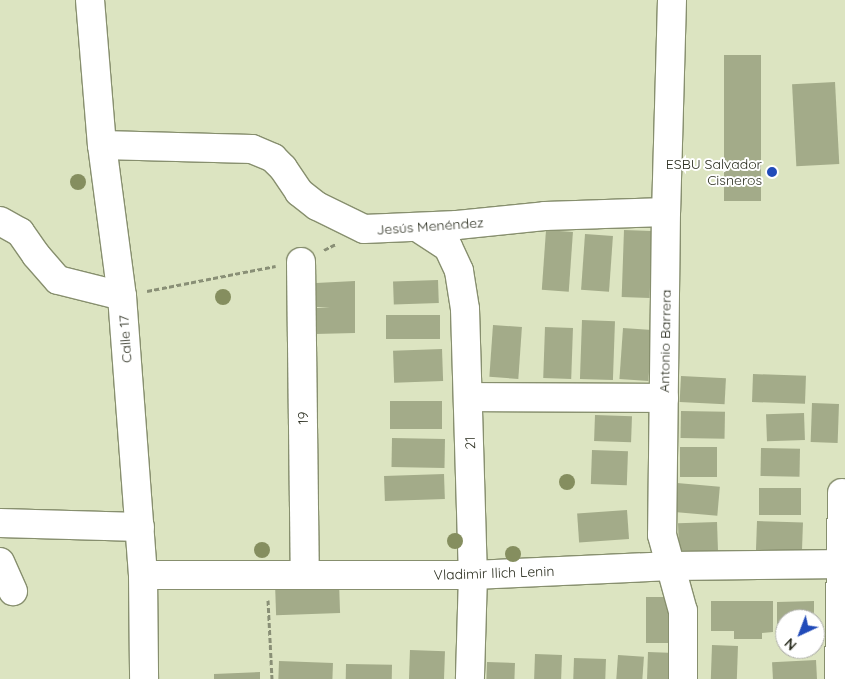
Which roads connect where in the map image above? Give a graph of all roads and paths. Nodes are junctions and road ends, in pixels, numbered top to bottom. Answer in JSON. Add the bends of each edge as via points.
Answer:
{"nodes":[{"id":1,"x":90,"y":0,"type":"edge"},
{"id":2,"x":672,"y":0,"type":"edge"},
{"id":3,"x":102,"y":145,"type":"junction"},
{"id":4,"x":666,"y":212,"type":"junction"},
{"id":5,"x":0,"y":221,"type":"edge"},
{"id":6,"x":417,"y":227,"type":"junction"},
{"id":7,"x":364,"y":230,"type":"junction"},
{"id":8,"x":301,"y":262,"type":"junction"},
{"id":9,"x":122,"y":296,"type":"junction"},
{"id":10,"x":468,"y":397,"type":"junction"},
{"id":11,"x":664,"y":398,"type":"junction"},
{"id":12,"x":842,"y":493,"type":"dead end"},
{"id":13,"x":0,"y":523,"type":"edge"},
{"id":14,"x":140,"y":527,"type":"junction"},
{"id":15,"x":0,"y":562,"type":"edge"},
{"id":16,"x":843,"y":564,"type":"edge"},
{"id":17,"x":672,"y":566,"type":"junction"},
{"id":18,"x":267,"y":573,"type":"junction"},
{"id":19,"x":305,"y":574,"type":"junction"},
{"id":20,"x":143,"y":575,"type":"junction"},
{"id":21,"x":473,"y":575,"type":"junction"},
{"id":22,"x":13,"y":592,"type":"dead end"},
{"id":23,"x":144,"y":679,"type":"edge"},
{"id":24,"x":272,"y":679,"type":"edge"},
{"id":25,"x":470,"y":679,"type":"edge"},
{"id":26,"x":682,"y":679,"type":"edge"},
{"id":27,"x":840,"y":679,"type":"edge"}],
"edges":[{"from":1,"to":3,"type":"street","name":"Calle 17"},
{"from":2,"to":4,"type":"street","name":"Antonio Barrera"},
{"from":3,"to":7,"type":"street","name":"Jesús Menéndez","via":[[252,149],[273,158],[299,192],[317,206]]},
{"from":3,"to":9,"type":"street","name":"Calle 17"},
{"from":4,"to":6,"type":"street","name":"Jesús Menéndez","via":[[545,216]]},
{"from":4,"to":11,"type":"street","name":"Antonio Barrera"},
{"from":5,"to":9,"type":"street","via":[[20,232],[58,280]]},
{"from":6,"to":7,"type":"street","name":"Jesús Menéndez"},
{"from":6,"to":10,"type":"street","name":"21","via":[[448,248],[459,271],[465,308]]},
{"from":7,"to":8,"type":"path"},
{"from":8,"to":9,"type":"path"},
{"from":8,"to":19,"type":"street","name":"19"},
{"from":9,"to":14,"type":"street","name":"Calle 17"},
{"from":10,"to":11,"type":"street"},
{"from":10,"to":21,"type":"street","name":"21"},
{"from":11,"to":17,"type":"street","name":"Antonio Barrera","via":[[662,536]]},
{"from":12,"to":16,"type":"street"},
{"from":13,"to":14,"type":"street"},
{"from":14,"to":20,"type":"street","name":"Calle 17"},
{"from":15,"to":22,"type":"street"},
{"from":16,"to":17,"type":"street","name":"Vladimir Ilich Lenin"},
{"from":16,"to":27,"type":"street"},
{"from":17,"to":21,"type":"street","name":"Vladimir Ilich Lenin"},
{"from":17,"to":26,"type":"street","name":"Antonio Barrera","via":[[683,611]]},
{"from":18,"to":19,"type":"street","name":"Vladimir Ilich Lenin"},
{"from":18,"to":20,"type":"street","name":"Vladimir Ilich Lenin"},
{"from":18,"to":24,"type":"path"},
{"from":19,"to":21,"type":"street","name":"Vladimir Ilich Lenin"},
{"from":20,"to":23,"type":"street","name":"Calle 17"},
{"from":21,"to":25,"type":"street","name":"21"}]}
